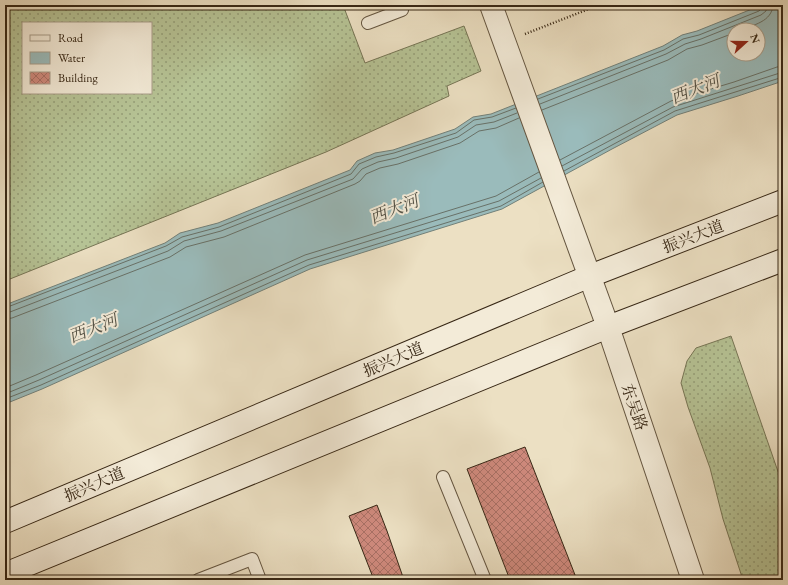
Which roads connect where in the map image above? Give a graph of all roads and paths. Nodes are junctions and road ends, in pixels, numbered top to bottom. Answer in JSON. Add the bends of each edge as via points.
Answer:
{"nodes":[{"id":1,"x":400,"y":5,"type":"edge"},
{"id":2,"x":491,"y":5,"type":"edge"},
{"id":3,"x":599,"y":5,"type":"edge"},
{"id":4,"x":368,"y":23,"type":"dead end"},
{"id":5,"x":504,"y":42,"type":"junction"},
{"id":6,"x":783,"y":201,"type":"edge"},
{"id":7,"x":783,"y":260,"type":"edge"},
{"id":8,"x":590,"y":276,"type":"junction"},
{"id":9,"x":608,"y":327,"type":"junction"},
{"id":10,"x":443,"y":477,"type":"dead end"},
{"id":11,"x":5,"y":522,"type":"edge"},
{"id":12,"x":5,"y":574,"type":"edge"},
{"id":13,"x":198,"y":580,"type":"edge"},
{"id":14,"x":260,"y":580,"type":"edge"},
{"id":15,"x":485,"y":580,"type":"edge"},
{"id":16,"x":694,"y":580,"type":"edge"}],
"edges":[{"from":1,"to":4,"type":"lane","via":[[402,10]]},
{"from":2,"to":5,"type":"main road"},
{"from":3,"to":5,"type":"path"},
{"from":5,"to":8,"type":"main road","name":"东吴路"},
{"from":6,"to":8,"type":"main road","name":"振兴大道"},
{"from":7,"to":9,"type":"main road"},
{"from":8,"to":9,"type":"main road","name":"东吴路"},
{"from":8,"to":11,"type":"main road","name":"振兴大道"},
{"from":9,"to":12,"type":"main road"},
{"from":9,"to":16,"type":"main road","name":"东吴路"},
{"from":10,"to":15,"type":"lane"},
{"from":13,"to":14,"type":"lane","via":[[252,559]]}]}
